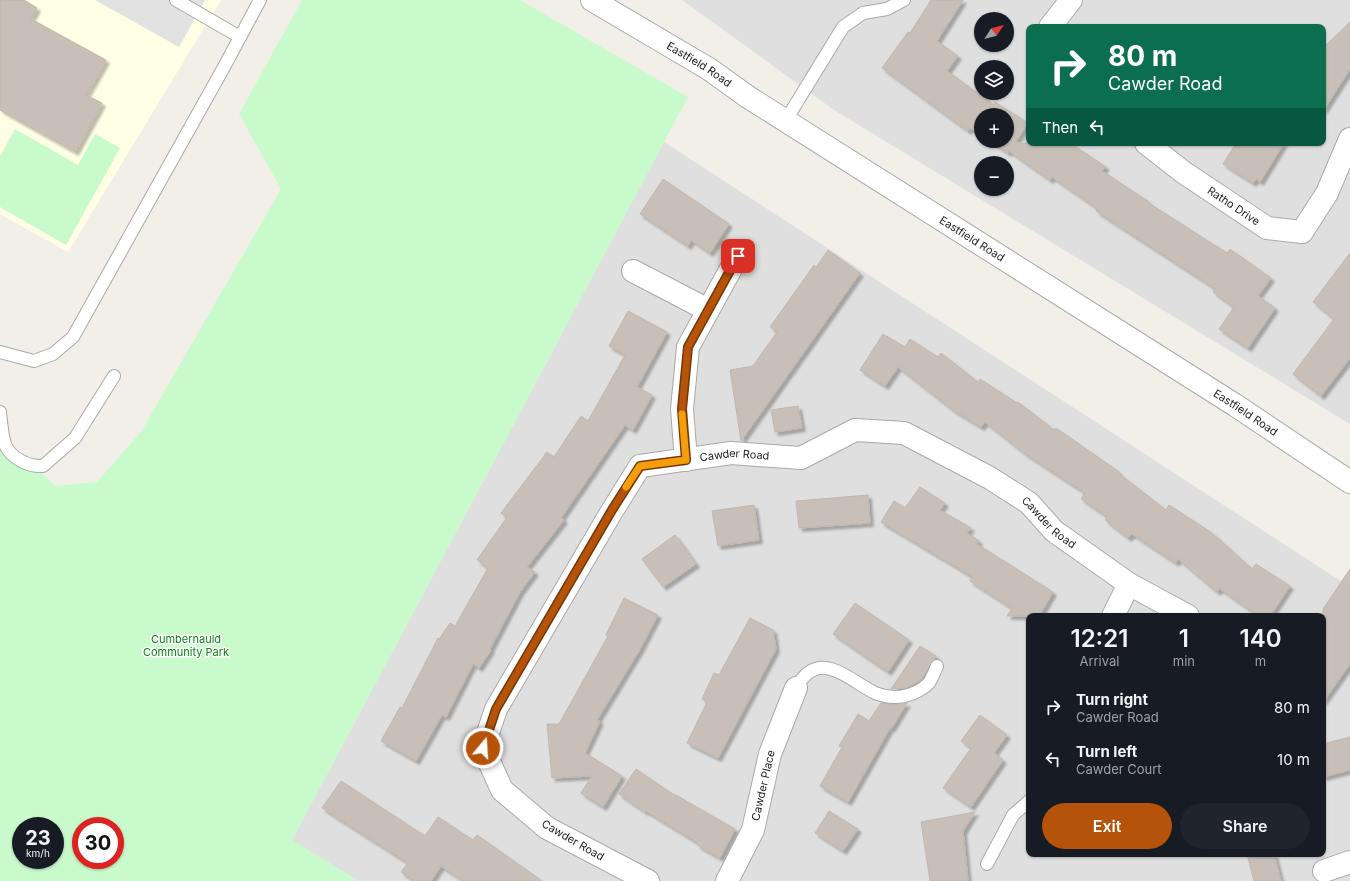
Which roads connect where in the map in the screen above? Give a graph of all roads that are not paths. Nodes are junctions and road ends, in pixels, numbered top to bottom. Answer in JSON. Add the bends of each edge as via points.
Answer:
{"nodes":[{"id":1,"x":176,"y":0,"type":"edge"},
{"id":2,"x":260,"y":0,"type":"edge"},
{"id":3,"x":592,"y":0,"type":"edge"},
{"id":4,"x":904,"y":0,"type":"edge"},
{"id":5,"x":1071,"y":0,"type":"edge"},
{"id":6,"x":1052,"y":24,"type":"edge"},
{"id":7,"x":240,"y":37,"type":"junction"},
{"id":8,"x":786,"y":120,"type":"junction"},
{"id":9,"x":1350,"y":139,"type":"edge"},
{"id":10,"x":1150,"y":146,"type":"edge"},
{"id":11,"x":738,"y":256,"type":"dead end"},
{"id":12,"x":633,"y":271,"type":"dead end"},
{"id":13,"x":708,"y":310,"type":"junction"},
{"id":14,"x":0,"y":352,"type":"edge"},
{"id":15,"x":114,"y":376,"type":"dead end"},
{"id":16,"x":0,"y":412,"type":"edge"},
{"id":17,"x":686,"y":460,"type":"junction"},
{"id":18,"x":1350,"y":482,"type":"edge"},
{"id":19,"x":1129,"y":584,"type":"junction"},
{"id":20,"x":1114,"y":613,"type":"edge"},
{"id":21,"x":1182,"y":613,"type":"edge"},
{"id":22,"x":937,"y":666,"type":"dead end"},
{"id":23,"x":796,"y":688,"type":"joint"},
{"id":24,"x":1026,"y":804,"type":"edge"},
{"id":25,"x":1350,"y":862,"type":"edge"},
{"id":26,"x":987,"y":864,"type":"dead end"},
{"id":27,"x":1324,"y":869,"type":"edge"},
{"id":28,"x":648,"y":881,"type":"edge"},
{"id":29,"x":727,"y":881,"type":"edge"}],
"edges":[{"from":1,"to":7,"type":"lane"},
{"from":2,"to":7,"type":"lane"},
{"from":3,"to":8,"type":"street","name":"Eastfield Road","via":[[709,69]]},
{"from":4,"to":8,"type":"lane","via":[[888,9],[863,13],[843,27]]},
{"from":5,"to":6,"type":"street"},
{"from":7,"to":14,"type":"lane","via":[[73,337],[53,354],[34,361]]},
{"from":8,"to":18,"type":"street","name":"Eastfield Road","via":[[1228,400]]},
{"from":9,"to":10,"type":"street","name":"Ratho Drive","via":[[1327,193],[1302,232],[1267,228],[1183,172]]},
{"from":11,"to":13,"type":"street"},
{"from":12,"to":13,"type":"street"},
{"from":13,"to":17,"type":"street","via":[[688,347],[682,409]]},
{"from":15,"to":16,"type":"lane","via":[[75,438],[43,466],[30,465],[16,458],[5,445]]},
{"from":17,"to":19,"type":"street","name":"Cawder Road","via":[[731,453],[801,458],[854,430],[904,433],[990,478],[1029,503],[1054,530]]},
{"from":17,"to":28,"type":"street","name":"Cawder Road","via":[[640,466],[496,709],[483,748],[502,790],[547,828]]},
{"from":19,"to":20,"type":"street"},
{"from":19,"to":21,"type":"street","name":"Cawder Road"},
{"from":22,"to":23,"type":"lane","via":[[929,683],[914,694],[895,698],[877,693],[837,670],[825,667],[812,669],[802,677]]},
{"from":23,"to":29,"type":"street","name":"Cawder Place","via":[[770,754],[753,830]]},
{"from":24,"to":26,"type":"lane","via":[[1013,815]]},
{"from":25,"to":27,"type":"street"}]}
